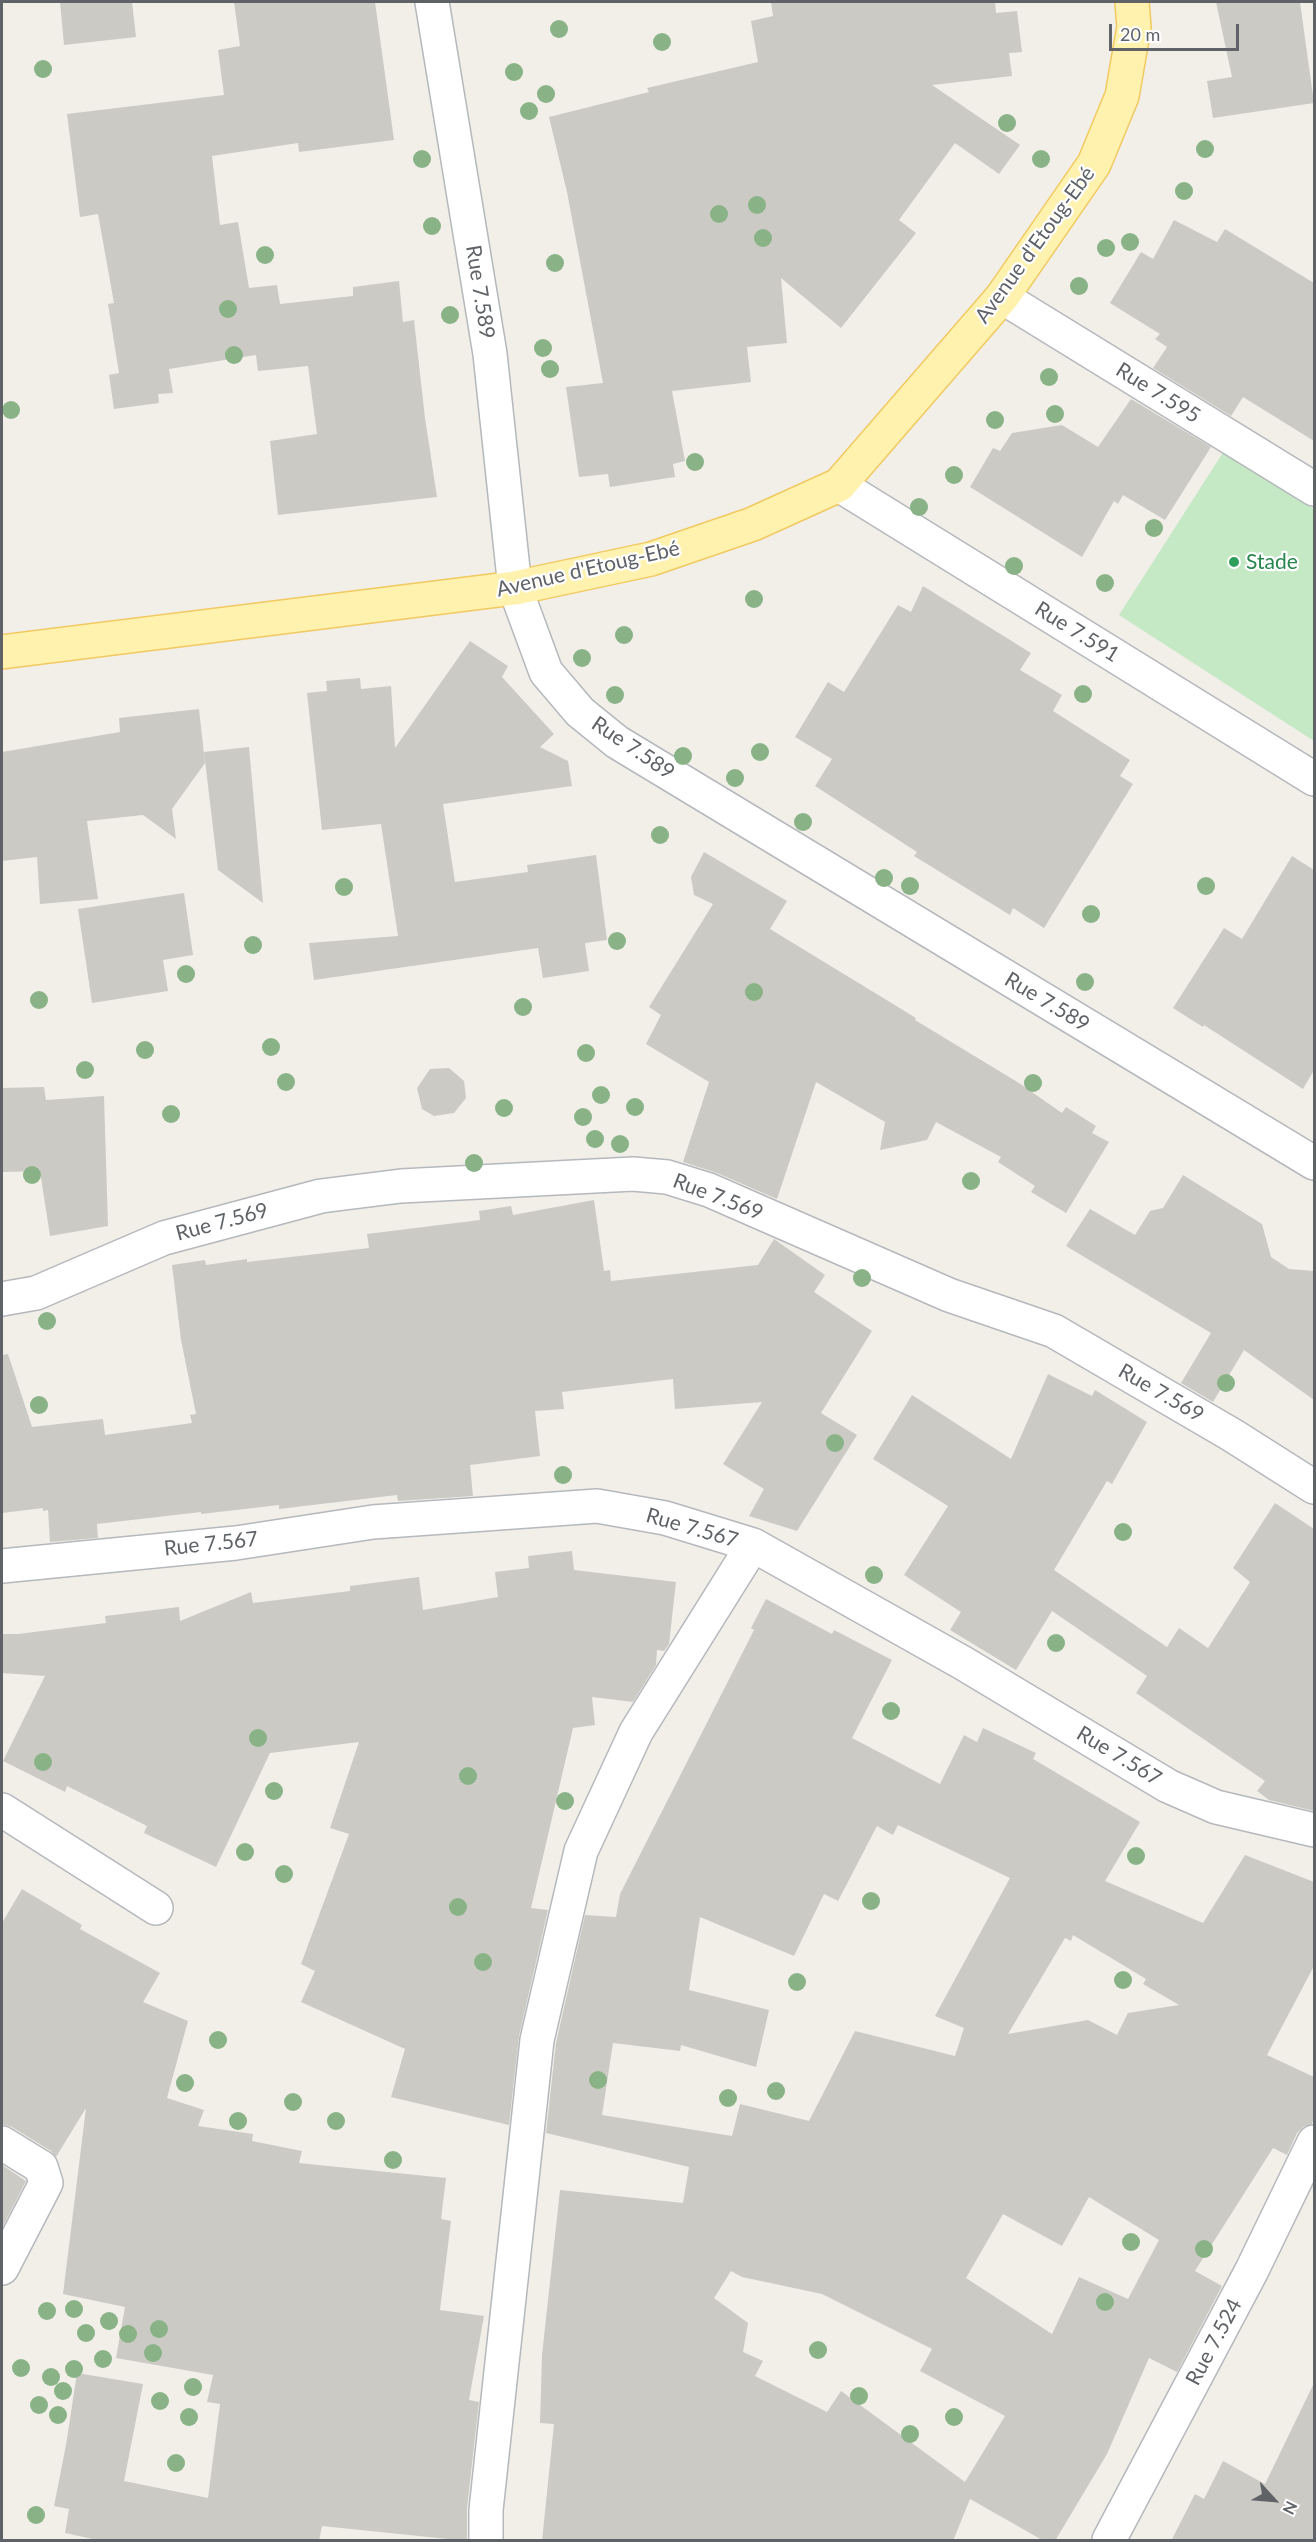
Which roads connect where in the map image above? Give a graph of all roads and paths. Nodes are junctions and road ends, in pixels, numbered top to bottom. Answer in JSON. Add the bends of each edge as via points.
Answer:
{"nodes":[{"id":1,"x":432,"y":2,"type":"edge"},
{"id":2,"x":1132,"y":2,"type":"edge"},
{"id":3,"x":1002,"y":297,"type":"junction"},
{"id":4,"x":839,"y":485,"type":"junction"},
{"id":5,"x":1314,"y":489,"type":"edge"},
{"id":6,"x":515,"y":588,"type":"junction"},
{"id":7,"x":2,"y":652,"type":"edge"},
{"id":8,"x":1314,"y":779,"type":"edge"},
{"id":9,"x":1314,"y":1163,"type":"edge"},
{"id":10,"x":2,"y":1299,"type":"edge"},
{"id":11,"x":1314,"y":1487,"type":"edge"},
{"id":12,"x":753,"y":1545,"type":"junction"},
{"id":13,"x":2,"y":1566,"type":"edge"},
{"id":14,"x":2,"y":1810,"type":"edge"},
{"id":15,"x":1314,"y":1830,"type":"edge"},
{"id":16,"x":156,"y":1908,"type":"dead end"},
{"id":17,"x":1314,"y":2142,"type":"edge"},
{"id":18,"x":2,"y":2143,"type":"edge"},
{"id":19,"x":2,"y":2268,"type":"edge"},
{"id":20,"x":486,"y":2541,"type":"edge"},
{"id":21,"x":1109,"y":2541,"type":"edge"}],
"edges":[{"from":1,"to":6,"type":"street","name":"Rue 7.589","via":[[490,354]]},
{"from":2,"to":3,"type":"main road","name":"Avenue d'Etoug-Ebé","via":[[1134,27],[1122,96],[1094,164]]},
{"from":3,"to":4,"type":"main road","name":"Avenue d'Etoug-Ebé"},
{"from":3,"to":5,"type":"street","name":"Rue 7.595"},
{"from":4,"to":6,"type":"main road","name":"Avenue d'Etoug-Ebé","via":[[753,524],[651,559]]},
{"from":4,"to":8,"type":"street","name":"Rue 7.591"},
{"from":6,"to":7,"type":"main road","name":"Avenue d'Etoug-Ebé"},
{"from":6,"to":9,"type":"street","name":"Rue 7.589","via":[[546,672],[580,712],[617,742]]},
{"from":10,"to":11,"type":"street","name":"Rue 7.569","via":[[36,1293],[164,1238],[321,1196],[401,1186],[633,1174],[667,1177],[709,1190],[949,1295],[1054,1331]]},
{"from":12,"to":13,"type":"street","name":"Rue 7.567","via":[[665,1518],[597,1506],[373,1522],[236,1543]]},
{"from":12,"to":15,"type":"street","name":"Rue 7.567","via":[[944,1652],[1168,1786],[1216,1807]]},
{"from":12,"to":20,"type":"street","via":[[636,1732],[581,1851],[537,2040],[488,2486]]},
{"from":14,"to":16,"type":"street"},
{"from":17,"to":21,"type":"street","name":"Rue 7.524","via":[[1252,2270]]},
{"from":18,"to":19,"type":"street","via":[[41,2168],[46,2182]]}]}
